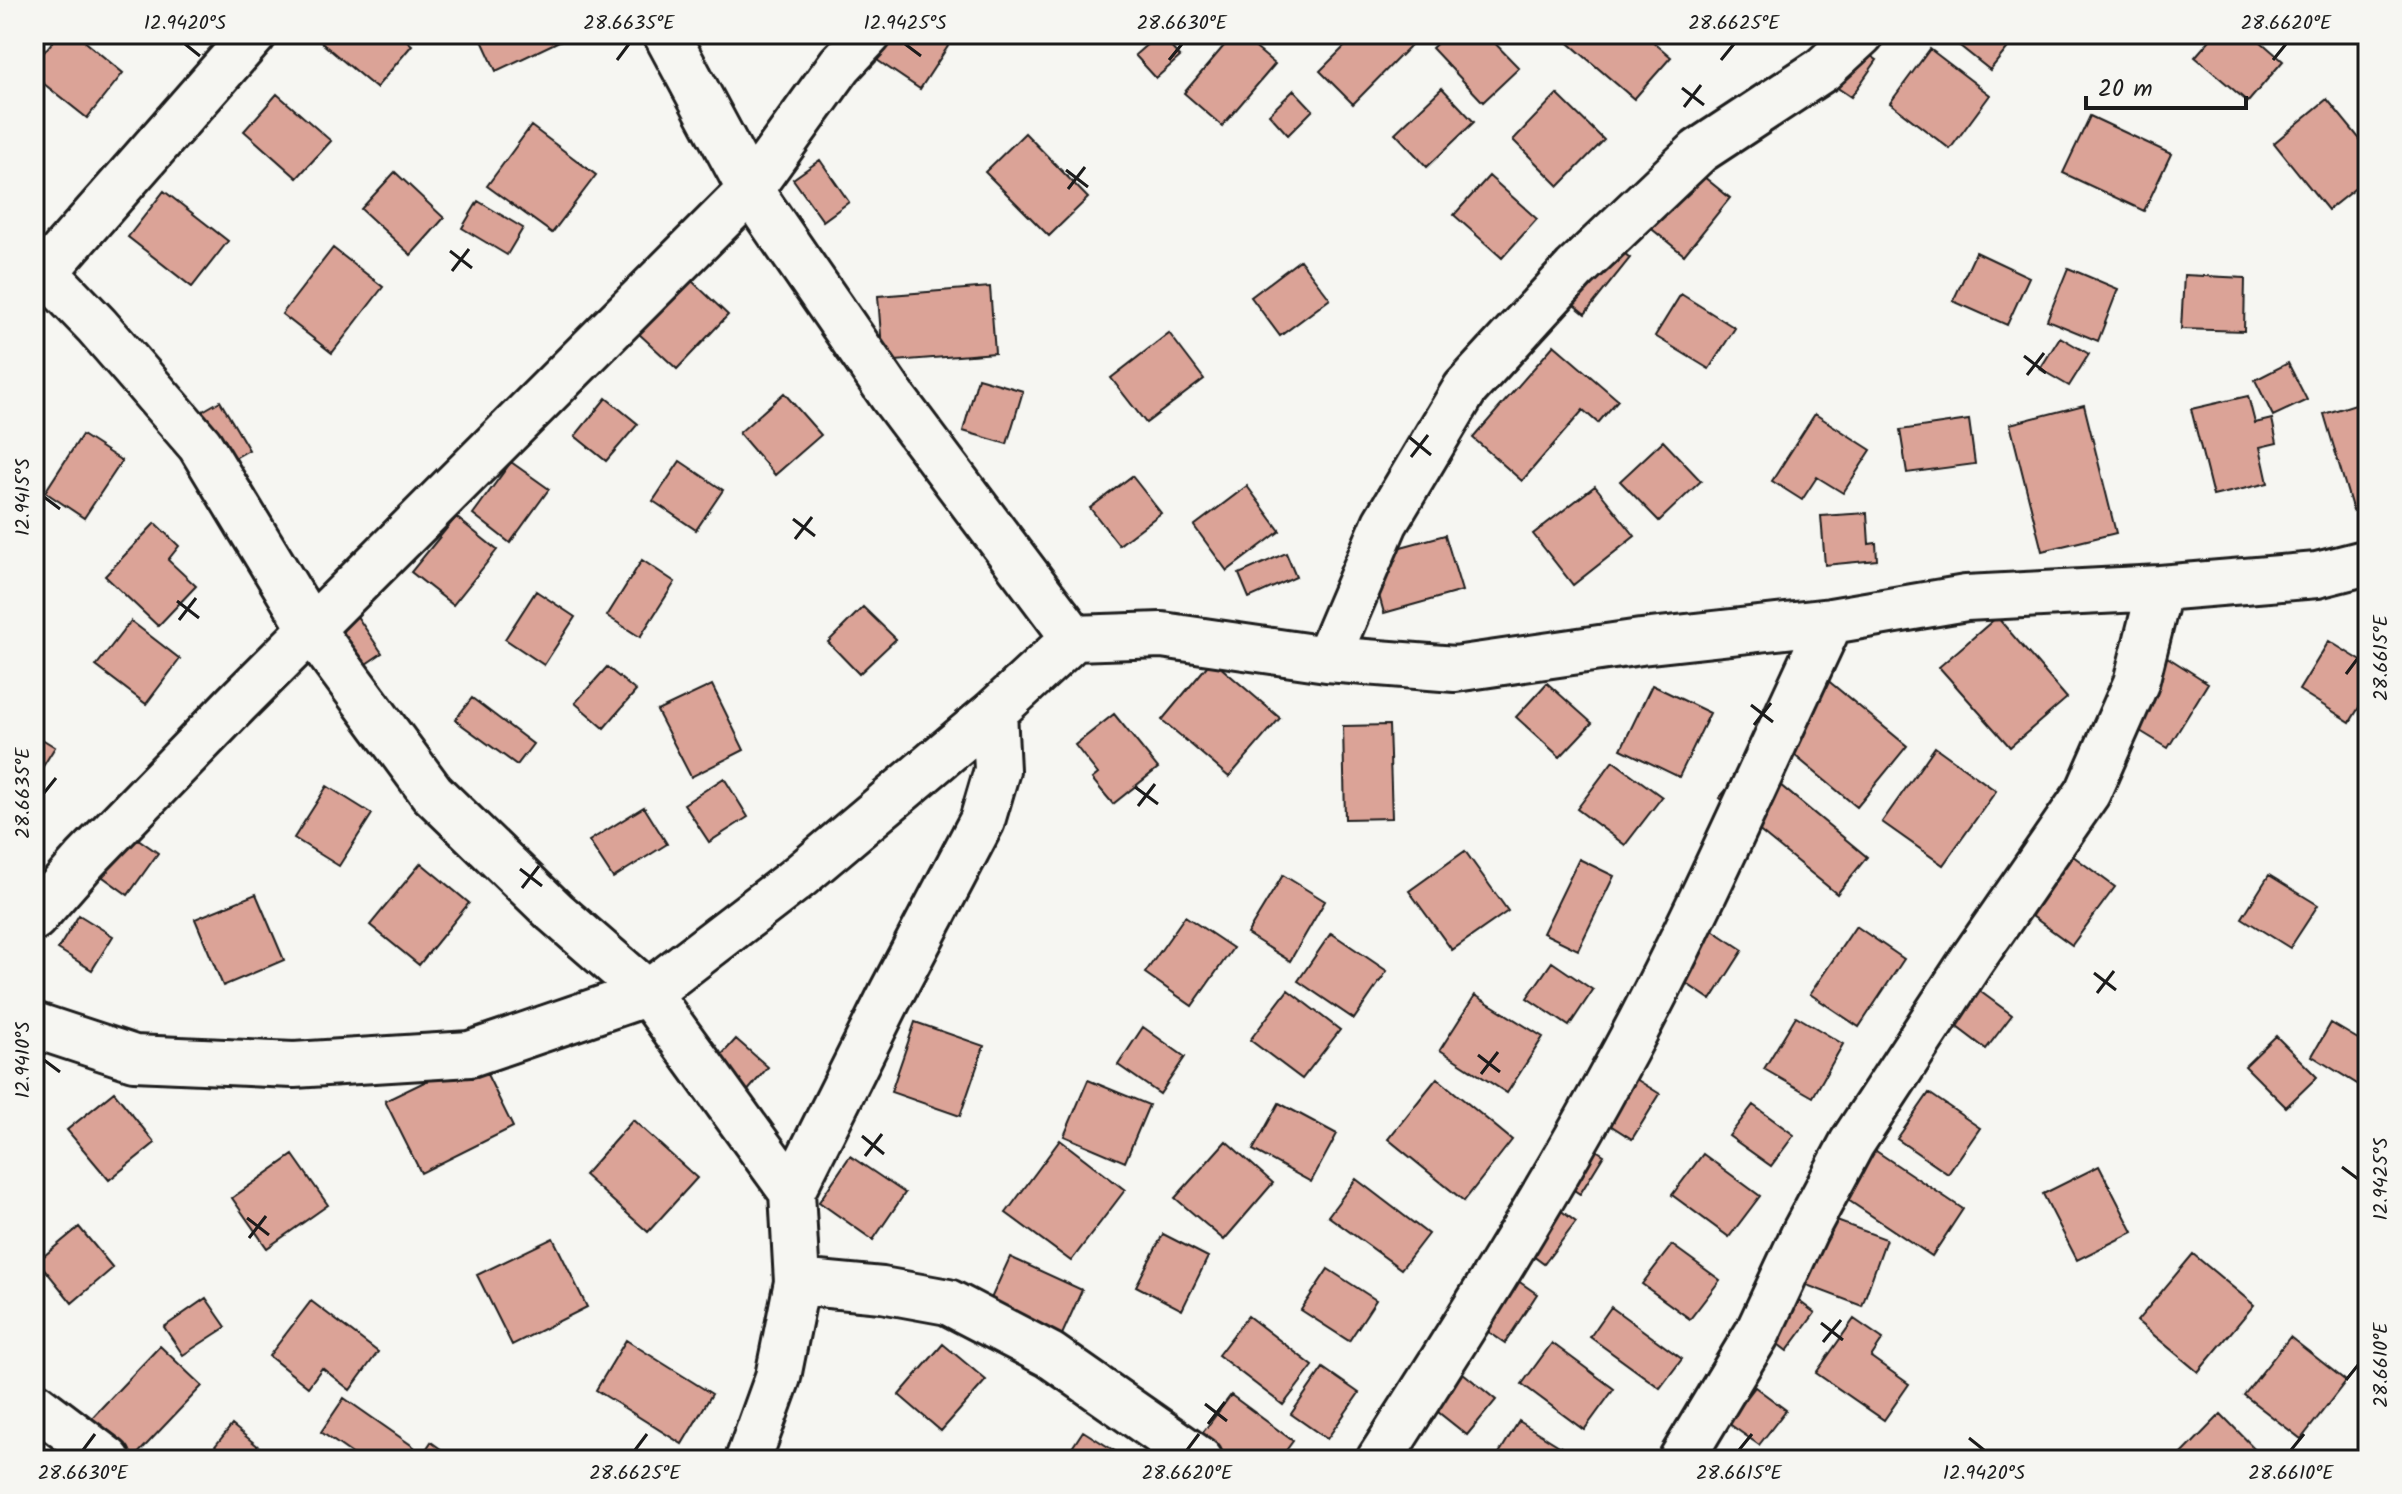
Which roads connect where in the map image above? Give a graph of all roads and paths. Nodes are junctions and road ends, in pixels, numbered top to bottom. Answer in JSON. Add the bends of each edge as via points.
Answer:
{"nodes":[{"id":1,"x":254,"y":34,"type":"edge"},
{"id":2,"x":666,"y":34,"type":"edge"},
{"id":3,"x":869,"y":34,"type":"edge"},
{"id":4,"x":1861,"y":34,"type":"edge"},
{"id":5,"x":750,"y":190,"type":"junction"},
{"id":6,"x":39,"y":273,"type":"edge"},
{"id":7,"x":2368,"y":562,"type":"edge"},
{"id":8,"x":2160,"y":588,"type":"junction"},
{"id":9,"x":1831,"y":621,"type":"junction"},
{"id":10,"x":312,"y":630,"type":"junction"},
{"id":11,"x":1074,"y":638,"type":"junction"},
{"id":12,"x":1327,"y":659,"type":"junction"},
{"id":13,"x":994,"y":712,"type":"junction"},
{"id":14,"x":34,"y":918,"type":"edge"},
{"id":15,"x":648,"y":993,"type":"junction"},
{"id":16,"x":34,"y":1025,"type":"edge"},
{"id":17,"x":792,"y":1192,"type":"junction"},
{"id":18,"x":797,"y":1282,"type":"junction"},
{"id":19,"x":34,"y":1404,"type":"edge"},
{"id":20,"x":108,"y":1460,"type":"edge"},
{"id":21,"x":748,"y":1460,"type":"edge"},
{"id":22,"x":1200,"y":1460,"type":"edge"},
{"id":23,"x":1379,"y":1460,"type":"edge"},
{"id":24,"x":1681,"y":1460,"type":"edge"}],
"edges":[{"from":1,"to":6,"type":"street"},
{"from":2,"to":5,"type":"street"},
{"from":3,"to":5,"type":"street","via":[[840,65]]},
{"from":4,"to":12,"type":"street","via":[[1822,70],[1699,151],[1575,269],[1465,389],[1385,523]]},
{"from":5,"to":10,"type":"street"},
{"from":5,"to":11,"type":"street","via":[[892,396]]},
{"from":6,"to":10,"type":"street","via":[[97,326],[200,445]]},
{"from":7,"to":8,"type":"street","via":[[2317,575]]},
{"from":8,"to":9,"type":"street","via":[[1966,598]]},
{"from":8,"to":24,"type":"street","via":[[2136,683],[2088,792],[1852,1143],[1758,1332]]},
{"from":9,"to":12,"type":"street","via":[[1455,669]]},
{"from":9,"to":23,"type":"street","via":[[1625,1051],[1536,1208]]},
{"from":10,"to":14,"type":"street"},
{"from":10,"to":15,"type":"street","via":[[432,793]]},
{"from":11,"to":12,"type":"street","via":[[1162,635]]},
{"from":11,"to":13,"type":"street"},
{"from":13,"to":15,"type":"street","via":[[800,876]]},
{"from":13,"to":17,"type":"street","via":[[997,770],[982,821]]},
{"from":15,"to":16,"type":"street","via":[[470,1054],[294,1065],[134,1058]]},
{"from":15,"to":17,"type":"street"},
{"from":17,"to":18,"type":"street"},
{"from":18,"to":21,"type":"street","via":[[778,1377]]},
{"from":18,"to":22,"type":"street","via":[[948,1302],[1050,1355]]},
{"from":19,"to":20,"type":"street"}]}
